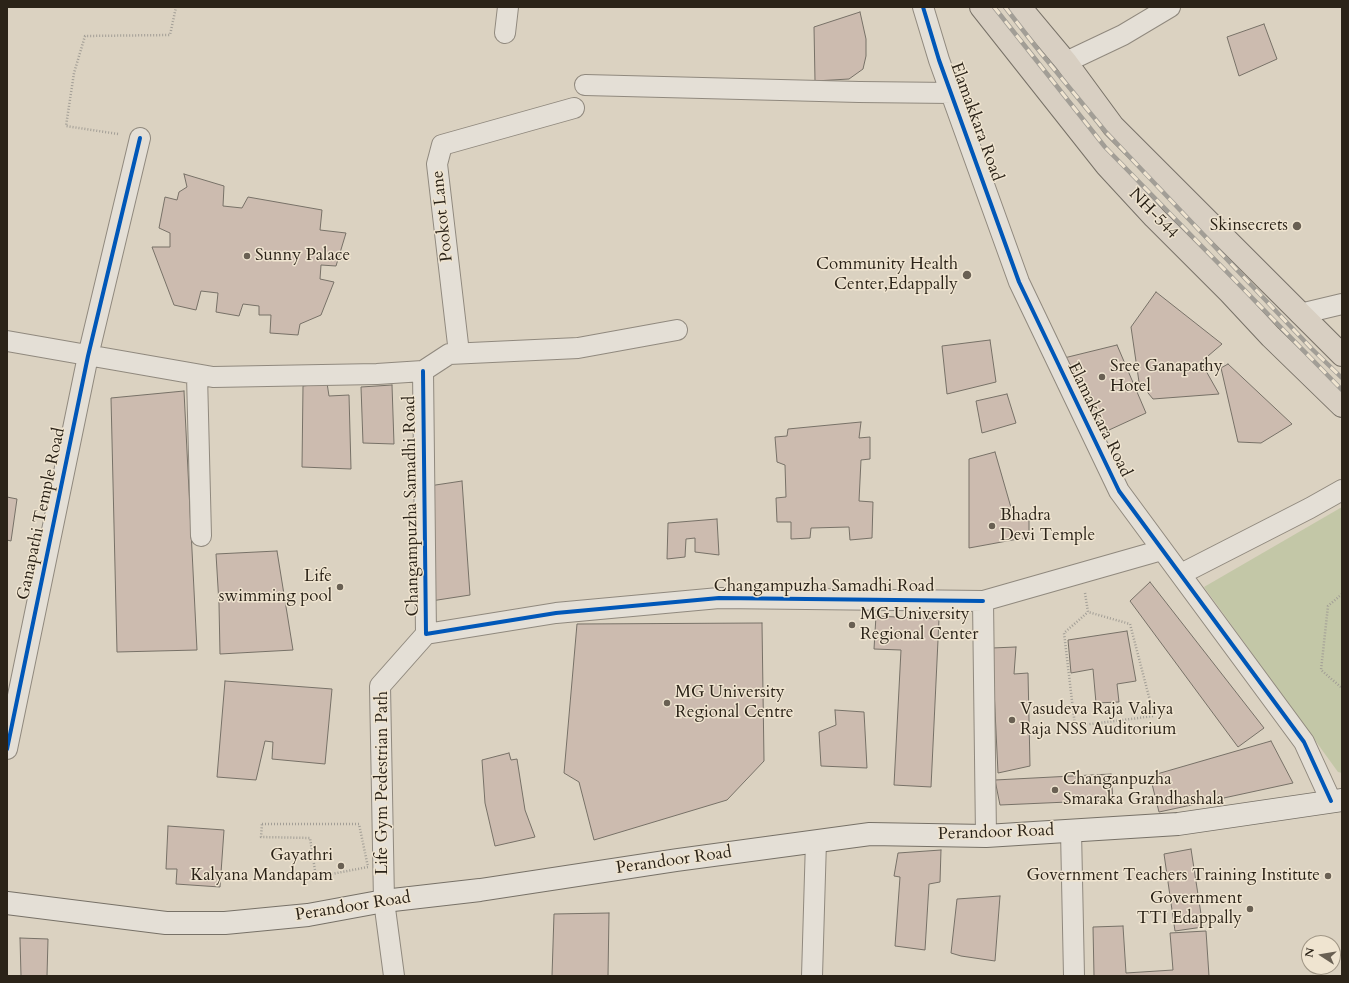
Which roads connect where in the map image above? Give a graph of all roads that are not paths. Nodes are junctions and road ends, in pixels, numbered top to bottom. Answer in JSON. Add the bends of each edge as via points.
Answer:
{"nodes":[{"id":1,"x":508,"y":7,"type":"edge"},
{"id":2,"x":924,"y":7,"type":"edge"},
{"id":3,"x":981,"y":7,"type":"edge"},
{"id":4,"x":1020,"y":7,"type":"edge"},
{"id":5,"x":1170,"y":7,"type":"edge"},
{"id":6,"x":505,"y":33,"type":"dead end"},
{"id":7,"x":1066,"y":62,"type":"junction"},
{"id":8,"x":585,"y":85,"type":"dead end"},
{"id":9,"x":952,"y":93,"type":"junction"},
{"id":10,"x":574,"y":108,"type":"dead end"},
{"id":11,"x":140,"y":138,"type":"road end"},
{"id":12,"x":1342,"y":304,"type":"edge"},
{"id":13,"x":1300,"y":314,"type":"junction"},
{"id":14,"x":677,"y":330,"type":"dead end"},
{"id":15,"x":7,"y":341,"type":"edge"},
{"id":16,"x":459,"y":353,"type":"junction"},
{"id":17,"x":1342,"y":355,"type":"edge"},
{"id":18,"x":88,"y":356,"type":"junction"},
{"id":19,"x":423,"y":371,"type":"junction"},
{"id":20,"x":197,"y":375,"type":"junction"},
{"id":21,"x":1342,"y":406,"type":"edge"},
{"id":22,"x":1342,"y":490,"type":"edge"},
{"id":23,"x":201,"y":536,"type":"dead end"},
{"id":24,"x":1162,"y":550,"type":"junction"},
{"id":25,"x":1180,"y":574,"type":"junction"},
{"id":26,"x":983,"y":601,"type":"junction"},
{"id":27,"x":426,"y":634,"type":"junction"},
{"id":28,"x":7,"y":749,"type":"edge"},
{"id":29,"x":1337,"y":800,"type":"edge"},
{"id":30,"x":1071,"y":831,"type":"junction"},
{"id":31,"x":986,"y":836,"type":"junction"},
{"id":32,"x":816,"y":841,"type":"junction"},
{"id":33,"x":384,"y":901,"type":"junction"},
{"id":34,"x":7,"y":903,"type":"edge"},
{"id":35,"x":394,"y":976,"type":"edge"},
{"id":36,"x":812,"y":976,"type":"edge"},
{"id":37,"x":1074,"y":976,"type":"edge"}],
"edges":[{"from":1,"to":6,"type":"street"},
{"from":2,"to":9,"type":"street","name":"Elamakkara Road","via":[[939,60]]},
{"from":3,"to":21,"type":"main road","name":"NH-544","via":[[1106,165],[1271,338]]},
{"from":4,"to":7,"type":"main road","name":"NH-544"},
{"from":5,"to":7,"type":"street","via":[[1123,35]]},
{"from":7,"to":13,"type":"main road","name":"NH-544","via":[[1113,126]]},
{"from":8,"to":9,"type":"street"},
{"from":9,"to":24,"type":"street","name":"Elamakkara Road","via":[[1019,282],[1119,491]]},
{"from":10,"to":16,"type":"street","name":"Pookot Lane","via":[[442,145],[437,164]]},
{"from":11,"to":18,"type":"street"},
{"from":12,"to":13,"type":"street"},
{"from":13,"to":17,"type":"main road","name":"NH-544"},
{"from":14,"to":16,"type":"street","via":[[578,348]]},
{"from":15,"to":18,"type":"street","name":"Changampuzha Samadhi Road"},
{"from":16,"to":19,"type":"street","via":[[448,354]]},
{"from":18,"to":20,"type":"street","name":"Changampuzha Samadhi Road"},
{"from":18,"to":28,"type":"street","name":"Ganapathi Temple Road"},
{"from":19,"to":20,"type":"street","name":"Changampuzha Samadhi Road","via":[[213,377]]},
{"from":19,"to":27,"type":"street","name":"Changampuzha Samadhi Road"},
{"from":20,"to":23,"type":"street"},
{"from":22,"to":25,"type":"street"},
{"from":24,"to":25,"type":"street","name":"Elamakkara Road"},
{"from":24,"to":26,"type":"street","name":"Changampuzha Samadhi Road"},
{"from":25,"to":29,"type":"street","name":"Elamakkara Road","via":[[1304,742]]},
{"from":26,"to":27,"type":"street","name":"Changampuzha Samadhi Road","via":[[720,598],[556,613]]},
{"from":26,"to":31,"type":"street"},
{"from":27,"to":33,"type":"street","name":"Life Gym Pedestrian Path","via":[[380,686]]},
{"from":29,"to":30,"type":"main road","name":"Perandoor Road","via":[[1178,824]]},
{"from":30,"to":31,"type":"main road","name":"Perandoor Road"},
{"from":30,"to":37,"type":"street"},
{"from":31,"to":32,"type":"main road","name":"Perandoor Road","via":[[870,834]]},
{"from":32,"to":33,"type":"main road","name":"Perandoor Road","via":[[480,890]]},
{"from":32,"to":36,"type":"street"},
{"from":33,"to":34,"type":"main road","name":"Perandoor Road","via":[[308,915],[225,923],[174,923]]},
{"from":33,"to":35,"type":"street","name":"Life Gym Pedestrian Path"}]}
